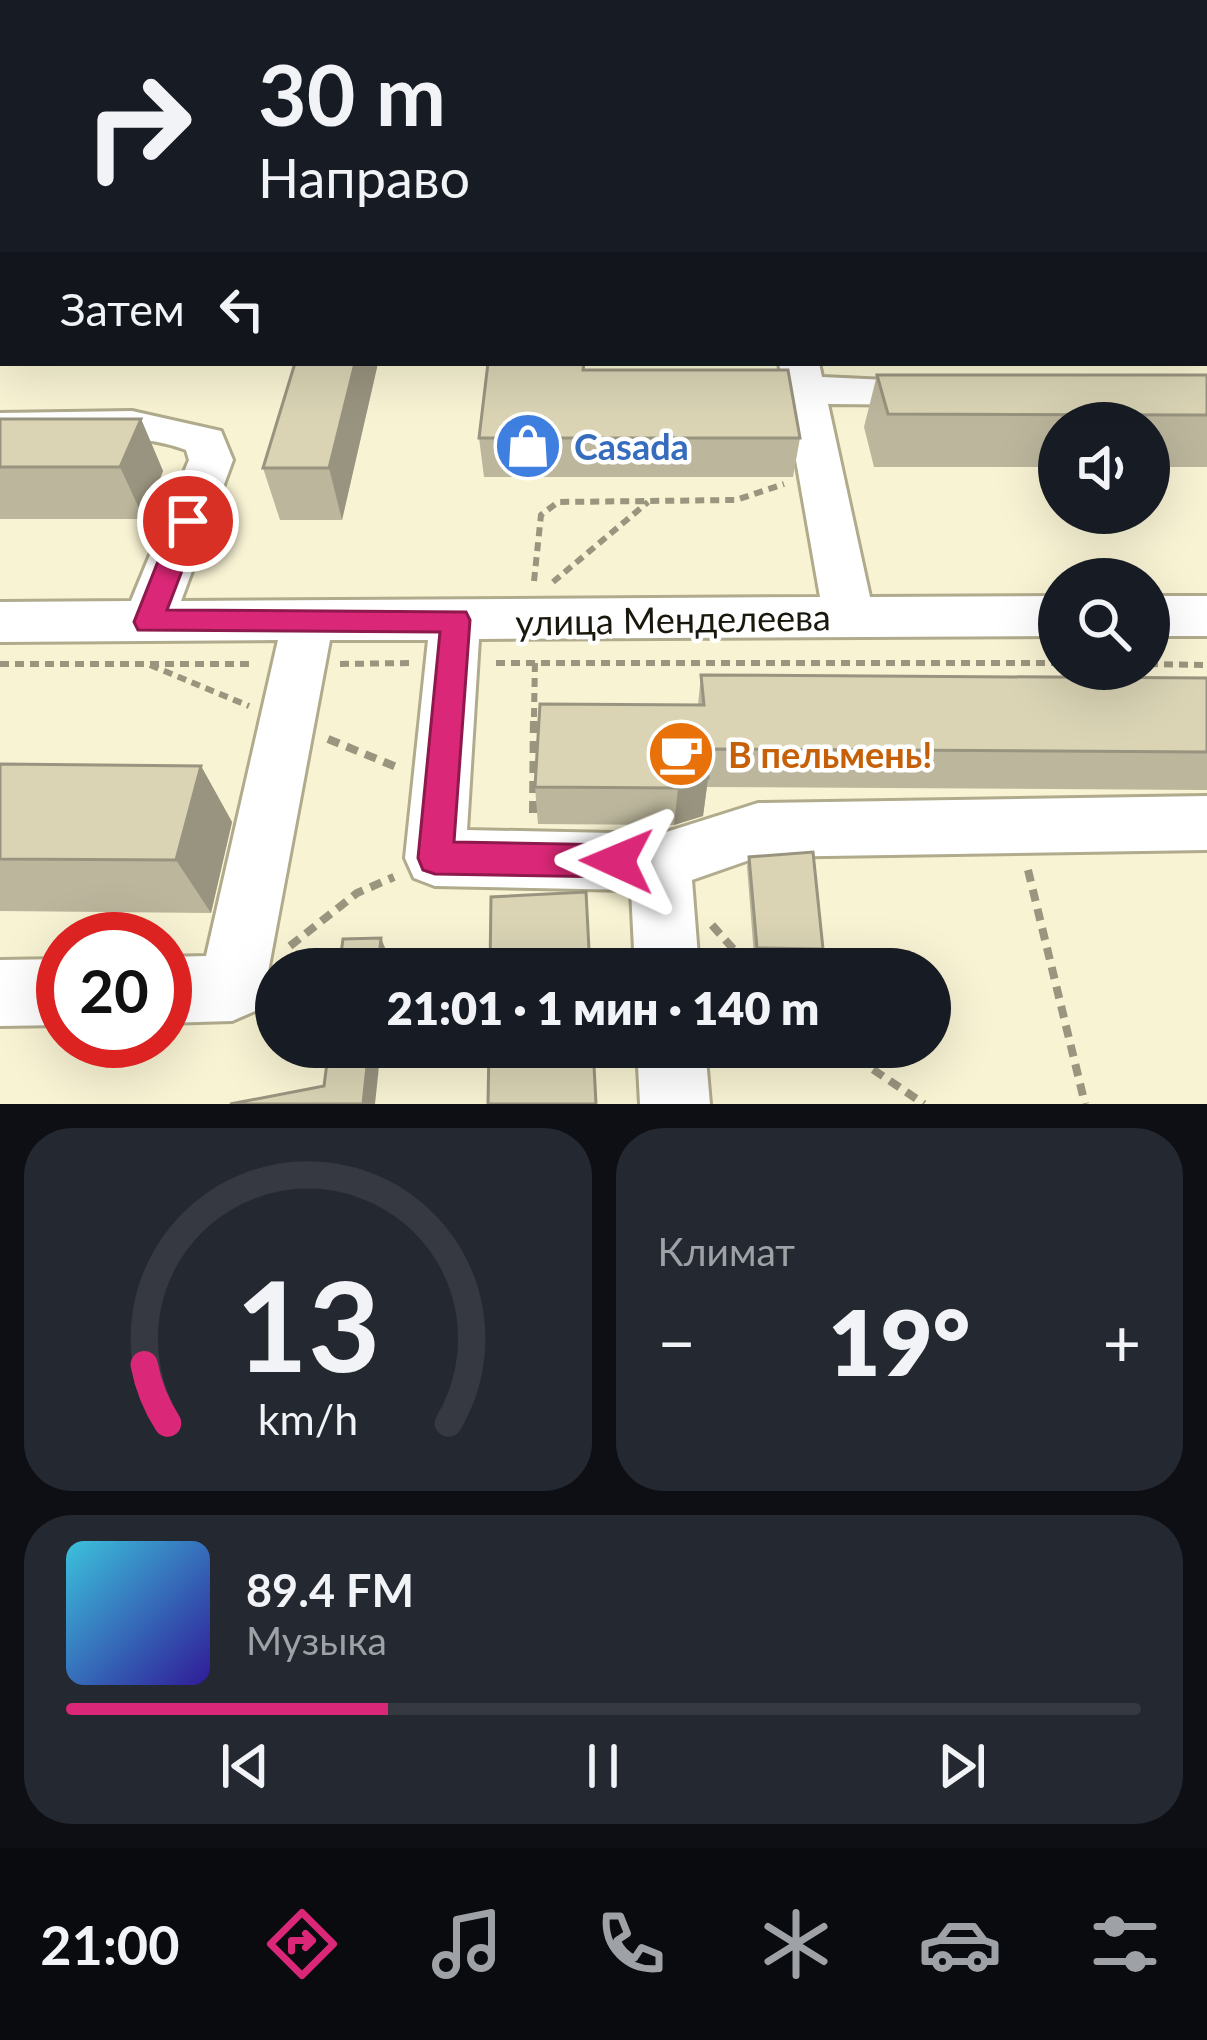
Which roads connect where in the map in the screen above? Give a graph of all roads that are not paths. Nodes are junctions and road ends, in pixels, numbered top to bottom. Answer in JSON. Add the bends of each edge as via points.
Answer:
{"nodes":[{"id":1,"x":801,"y":376,"type":"edge"},
{"id":2,"x":970,"y":393,"type":"edge"},
{"id":3,"x":0,"y":428,"type":"edge"},
{"id":4,"x":1038,"y":616,"type":"edge"},
{"id":5,"x":1170,"y":616,"type":"edge"},
{"id":6,"x":1207,"y":616,"type":"edge"},
{"id":7,"x":849,"y":617,"type":"junction"},
{"id":8,"x":0,"y":622,"type":"edge"},
{"id":9,"x":148,"y":622,"type":"junction"},
{"id":10,"x":453,"y":641,"type":"junction"},
{"id":11,"x":304,"y":642,"type":"junction"},
{"id":12,"x":1207,"y":824,"type":"edge"},
{"id":13,"x":660,"y":862,"type":"junction"},
{"id":14,"x":666,"y":948,"type":"edge"},
{"id":15,"x":192,"y":989,"type":"edge"},
{"id":16,"x":36,"y":993,"type":"edge"},
{"id":17,"x":0,"y":994,"type":"edge"},
{"id":18,"x":672,"y":1068,"type":"edge"},
{"id":19,"x":674,"y":1104,"type":"edge"}],
"edges":[{"from":1,"to":2,"type":"street"},
{"from":1,"to":7,"type":"street"},
{"from":3,"to":9,"type":"street","via":[[151,428],[206,441],[211,460]]},
{"from":4,"to":7,"type":"street","name":"улица Менделеева"},
{"from":5,"to":6,"type":"street"},
{"from":7,"to":10,"type":"street","name":"улица Менделеева"},
{"from":8,"to":9,"type":"street","name":"улица Менделеева"},
{"from":9,"to":11,"type":"street","name":"улица Менделеева"},
{"from":10,"to":11,"type":"street","name":"улица Менделеева"},
{"from":10,"to":13,"type":"street","via":[[435,858]]},
{"from":11,"to":15,"type":"street","via":[[232,988]]},
{"from":12,"to":13,"type":"street","via":[[758,830]]},
{"from":13,"to":14,"type":"street"},
{"from":16,"to":17,"type":"street"},
{"from":18,"to":19,"type":"street"}]}
